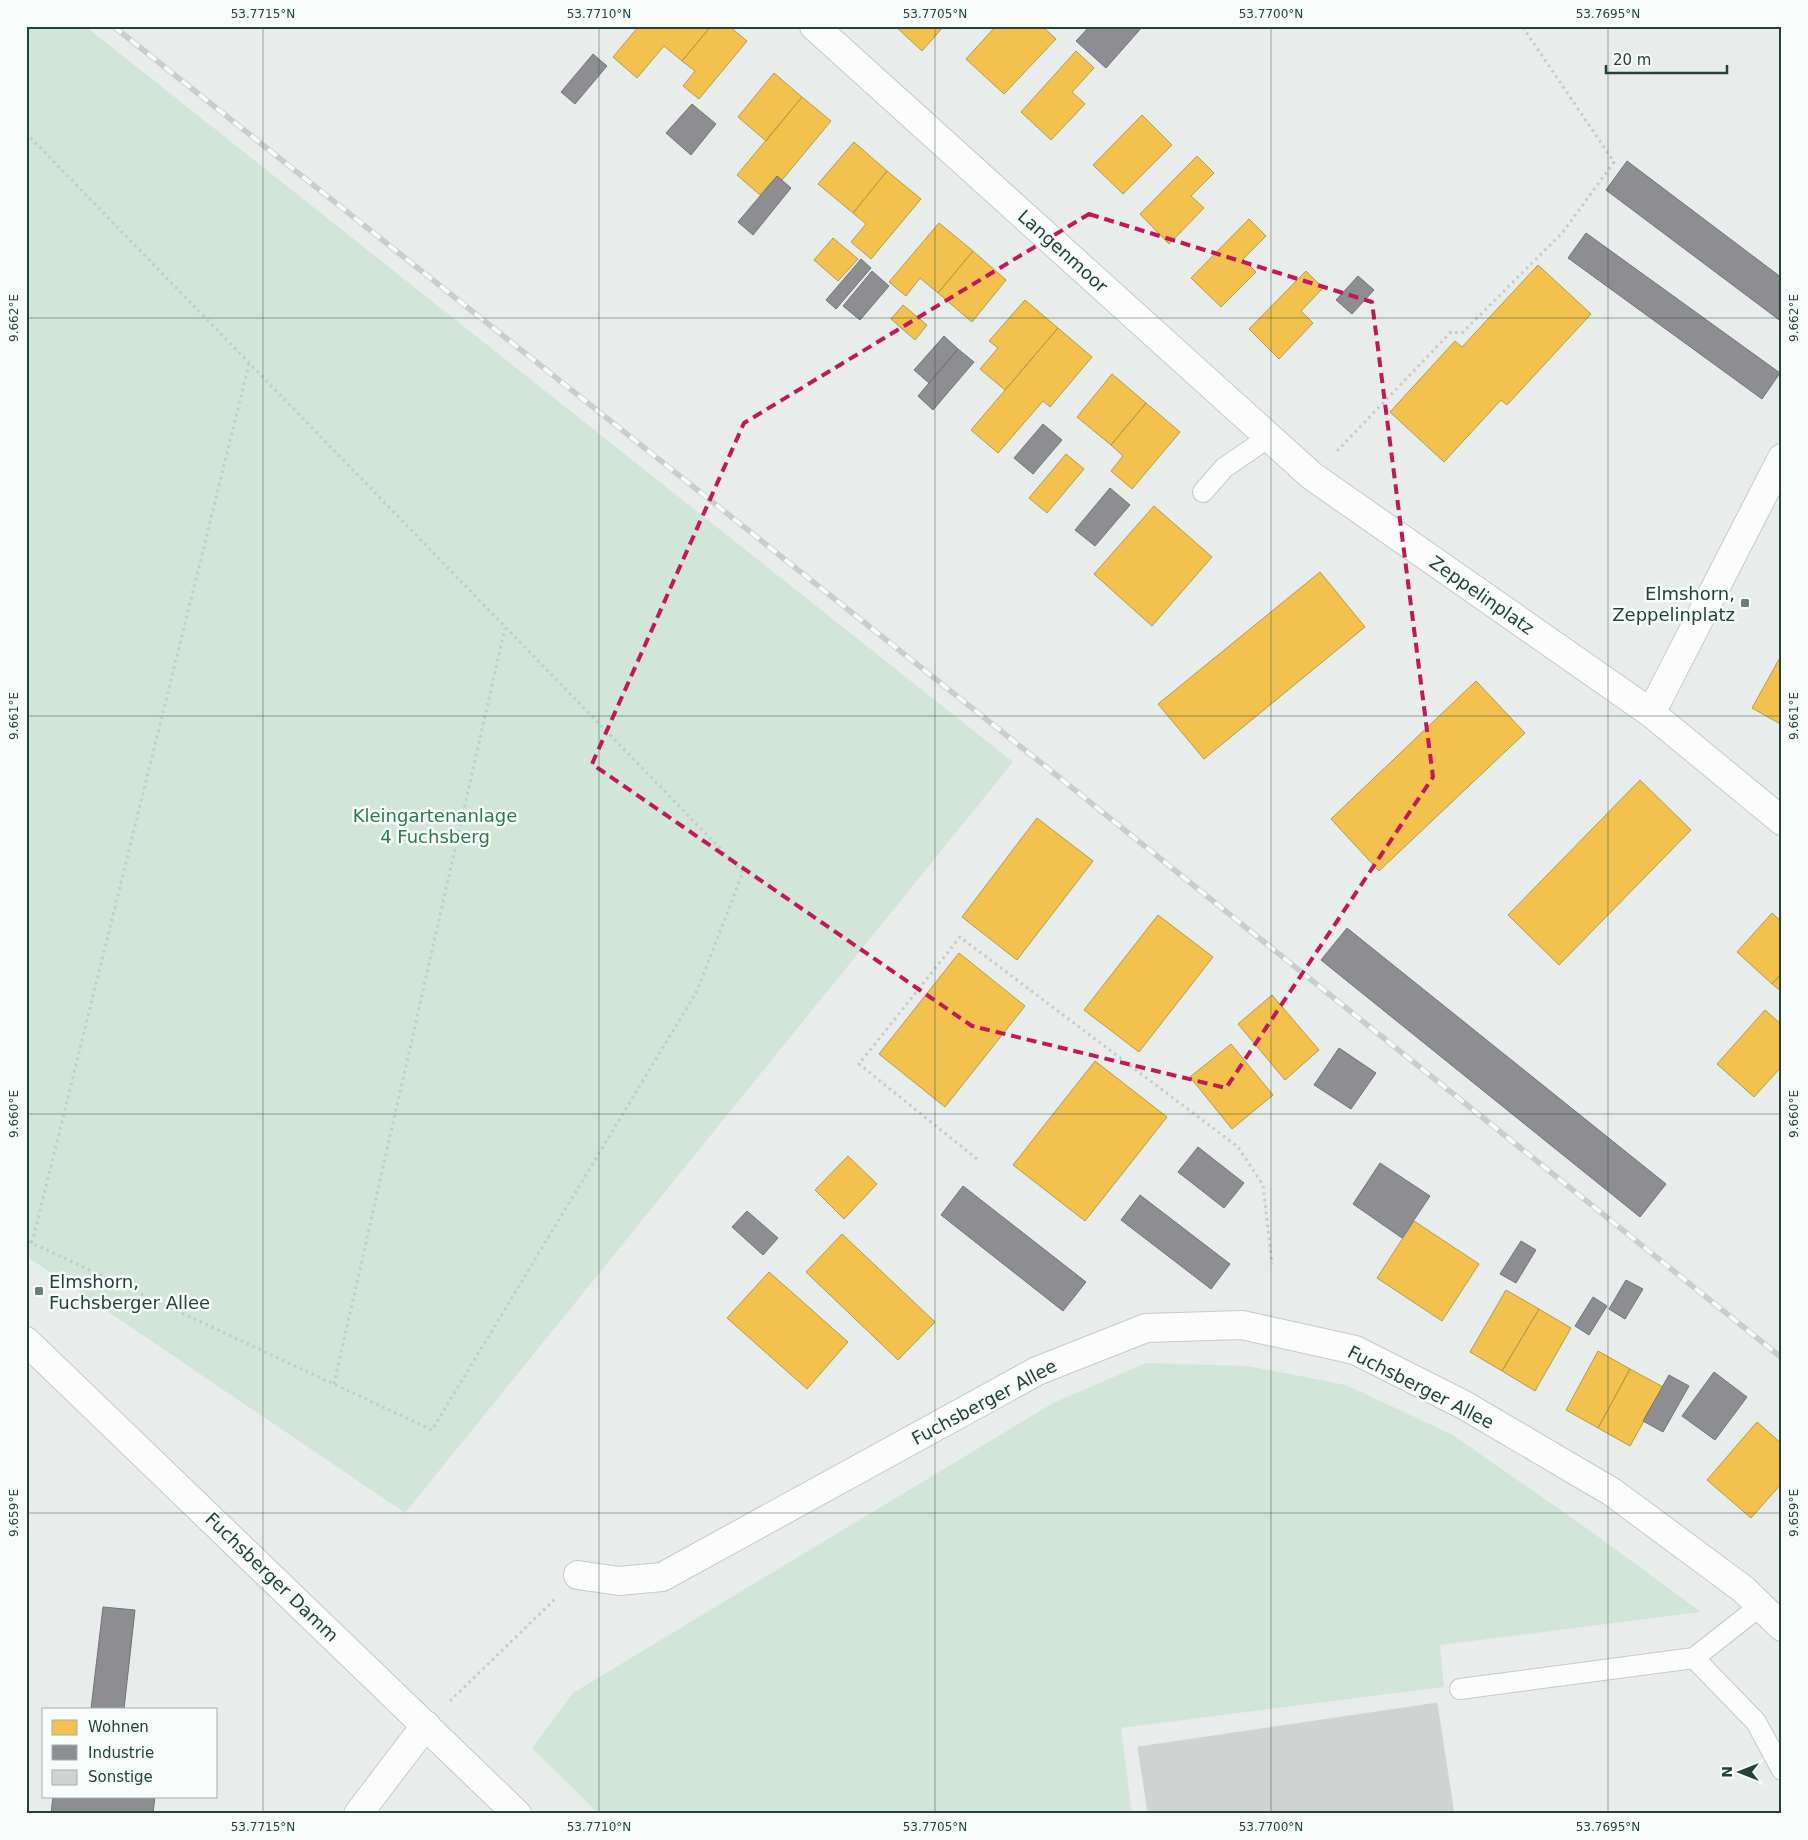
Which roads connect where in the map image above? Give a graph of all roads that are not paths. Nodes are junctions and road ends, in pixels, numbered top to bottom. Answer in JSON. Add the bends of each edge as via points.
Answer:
{"nodes":[{"id":1,"x":814,"y":26,"type":"edge"},
{"id":2,"x":1269,"y":437,"type":"junction"},
{"id":3,"x":1782,"y":458,"type":"edge"},
{"id":4,"x":1312,"y":476,"type":"joint"},
{"id":5,"x":1203,"y":492,"type":"dead end"},
{"id":6,"x":1651,"y":713,"type":"junction"},
{"id":7,"x":1782,"y":821,"type":"edge"},
{"id":8,"x":26,"y":1341,"type":"edge"},
{"id":9,"x":578,"y":1576,"type":"road end"},
{"id":10,"x":1760,"y":1606,"type":"junction"},
{"id":11,"x":1782,"y":1627,"type":"edge"},
{"id":12,"x":1694,"y":1658,"type":"junction"},
{"id":13,"x":1460,"y":1689,"type":"dead end"},
{"id":14,"x":426,"y":1725,"type":"junction"},
{"id":15,"x":1782,"y":1770,"type":"edge"},
{"id":16,"x":358,"y":1814,"type":"edge"},
{"id":17,"x":517,"y":1814,"type":"edge"}],
"edges":[{"from":1,"to":2,"type":"street","name":"Langenmoor"},
{"from":2,"to":4,"type":"street","name":"Langenmoor"},
{"from":2,"to":5,"type":"lane","via":[[1224,468]]},
{"from":3,"to":6,"type":"street"},
{"from":4,"to":6,"type":"street","name":"Zeppelinplatz"},
{"from":6,"to":7,"type":"street","name":"Zeppelinplatz"},
{"from":8,"to":14,"type":"street","name":"Fuchsberger Damm"},
{"from":9,"to":10,"type":"street","name":"Fuchsberger Allee","via":[[618,1581],[662,1577],[1037,1371],[1146,1328],[1242,1325],[1356,1350],[1464,1405],[1612,1492],[1743,1589]]},
{"from":10,"to":11,"type":"street","name":"Fuchsberger Allee"},
{"from":10,"to":12,"type":"lane"},
{"from":12,"to":13,"type":"lane"},
{"from":12,"to":15,"type":"lane","via":[[1756,1722]]},
{"from":14,"to":16,"type":"street"},
{"from":14,"to":17,"type":"street","name":"Fuchsberger Damm"}]}
